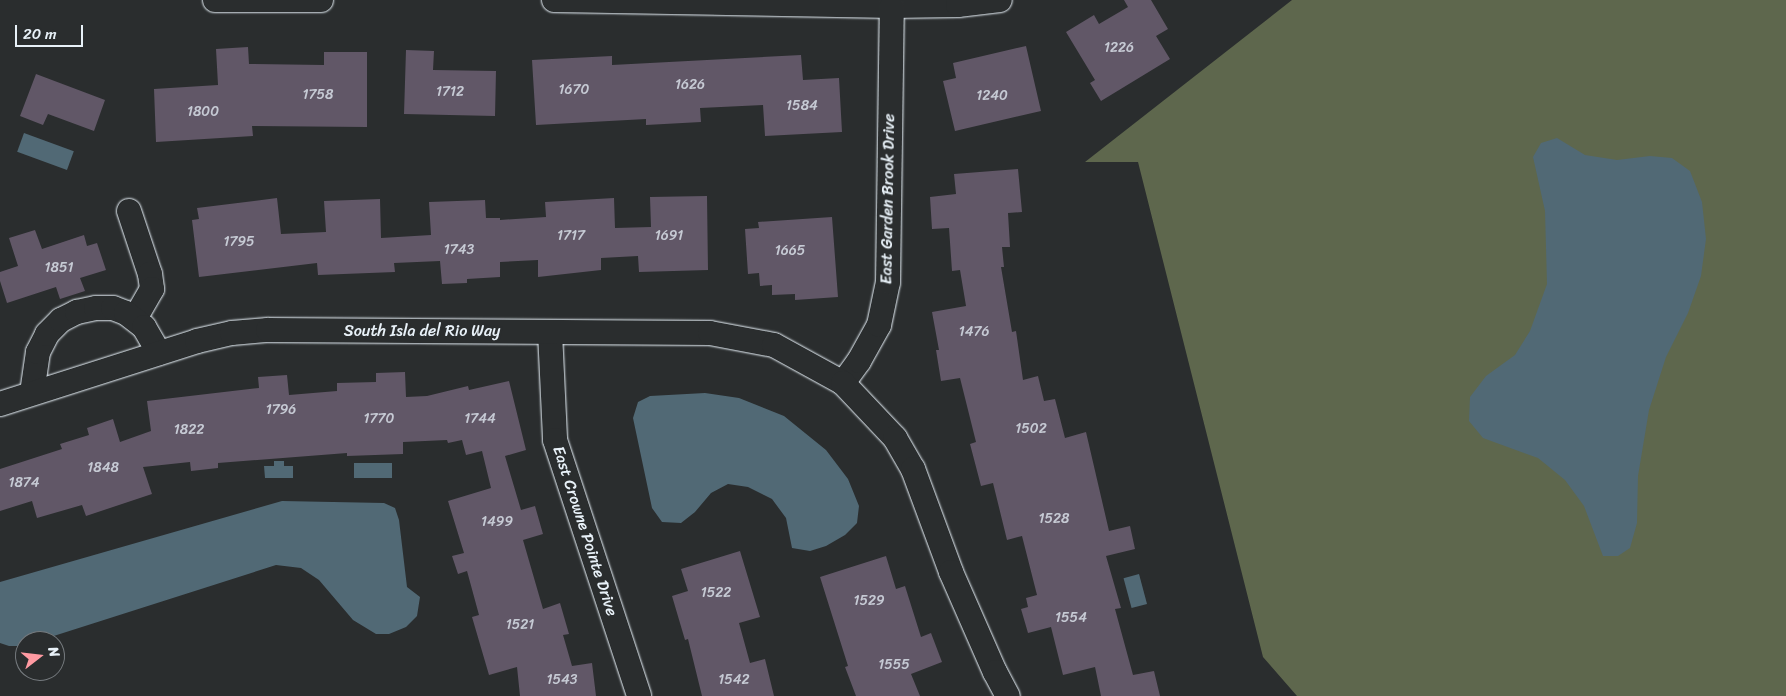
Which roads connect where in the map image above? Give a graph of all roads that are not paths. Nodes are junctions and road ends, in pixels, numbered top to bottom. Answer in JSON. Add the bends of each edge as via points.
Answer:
{"nodes":[{"id":1,"x":215,"y":0,"type":"edge"},
{"id":2,"x":321,"y":0,"type":"edge"},
{"id":3,"x":554,"y":0,"type":"edge"},
{"id":4,"x":1000,"y":0,"type":"edge"},
{"id":5,"x":892,"y":6,"type":"junction"},
{"id":6,"x":129,"y":210,"type":"dead end"},
{"id":7,"x":135,"y":319,"type":"junction"},
{"id":8,"x":550,"y":332,"type":"junction"},
{"id":9,"x":159,"y":354,"type":"junction"},
{"id":10,"x":843,"y":383,"type":"junction"},
{"id":11,"x":32,"y":393,"type":"junction"},
{"id":12,"x":0,"y":404,"type":"edge"},
{"id":13,"x":639,"y":696,"type":"edge"},
{"id":14,"x":1008,"y":696,"type":"edge"}],
"edges":[{"from":1,"to":2,"type":"street"},
{"from":3,"to":5,"type":"street"},
{"from":4,"to":5,"type":"street","via":[[958,5]]},
{"from":5,"to":10,"type":"street","name":"East Garden Brook Drive","via":[[888,282],[879,325],[860,361]]},
{"from":6,"to":7,"type":"street","via":[[152,289]]},
{"from":7,"to":9,"type":"street","via":[[144,327]]},
{"from":7,"to":11,"type":"street","via":[[113,308],[96,308],[76,312],[61,320],[47,334],[38,352]]},
{"from":8,"to":9,"type":"street","name":"South Isla del Rio Way","via":[[268,330],[232,333]]},
{"from":8,"to":10,"type":"street","name":"South Isla del Rio Way","via":[[710,333],[774,345]]},
{"from":8,"to":13,"type":"street","name":"East Crowne Pointe Drive","via":[[555,440]]},
{"from":9,"to":11,"type":"street","name":"South Isla del Rio Way"},
{"from":10,"to":14,"type":"street","via":[[895,438],[913,469],[951,572]]},
{"from":11,"to":12,"type":"street","name":"South Isla del Rio Way"}]}
